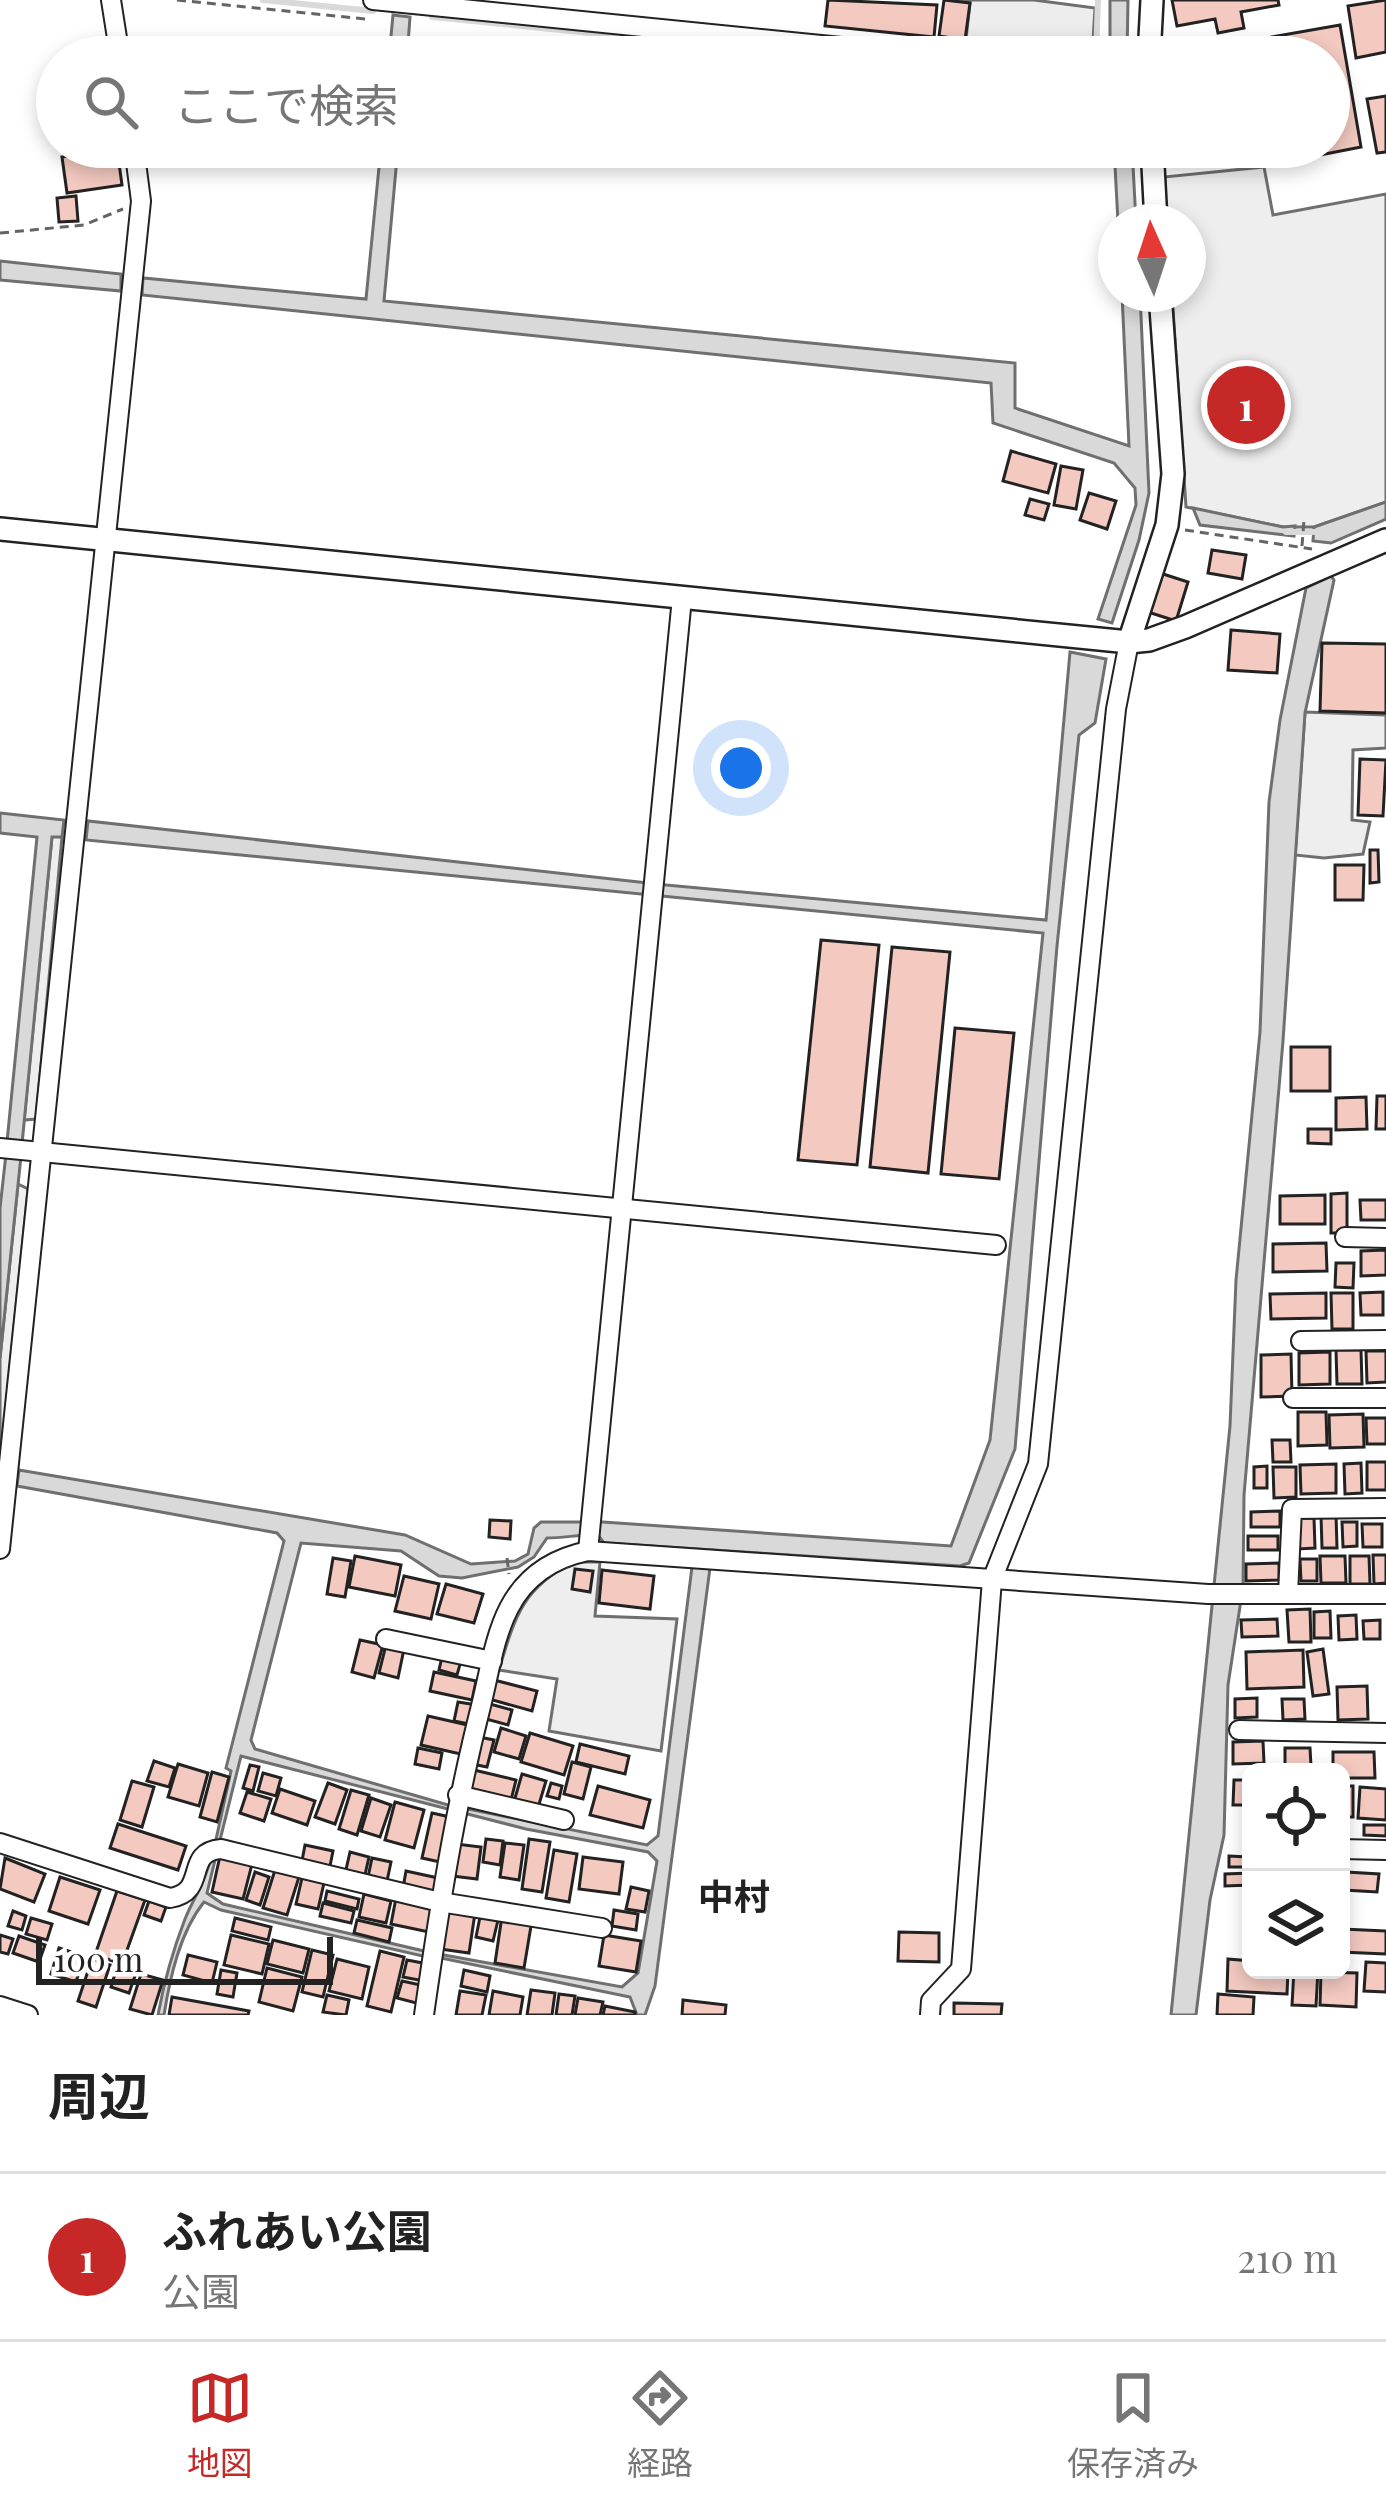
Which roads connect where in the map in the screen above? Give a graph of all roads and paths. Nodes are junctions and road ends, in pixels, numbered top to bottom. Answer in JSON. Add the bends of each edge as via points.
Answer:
{"nodes":[{"id":1,"x":111,"y":0,"type":"edge"},
{"id":2,"x":177,"y":0,"type":"edge"},
{"id":3,"x":373,"y":0,"type":"edge"},
{"id":4,"x":1152,"y":0,"type":"edge"},
{"id":5,"x":383,"y":1,"type":"edge"},
{"id":6,"x":117,"y":36,"type":"edge"},
{"id":7,"x":732,"y":36,"type":"edge"},
{"id":8,"x":1150,"y":36,"type":"edge"},
{"id":9,"x":137,"y":168,"type":"edge"},
{"id":10,"x":1153,"y":168,"type":"edge"},
{"id":11,"x":141,"y":201,"type":"junction"},
{"id":12,"x":1155,"y":204,"type":"edge"},
{"id":13,"x":0,"y":233,"type":"edge"},
{"id":14,"x":1161,"y":312,"type":"edge"},
{"id":15,"x":1304,"y":520,"type":"dead end"},
{"id":16,"x":1178,"y":528,"type":"dead end"},
{"id":17,"x":0,"y":530,"type":"edge"},
{"id":18,"x":105,"y":540,"type":"junction"},
{"id":19,"x":1386,"y":540,"type":"edge"},
{"id":20,"x":1302,"y":548,"type":"junction"},
{"id":21,"x":1332,"y":563,"type":"junction"},
{"id":22,"x":682,"y":598,"type":"junction"},
{"id":23,"x":1129,"y":642,"type":"junction"},
{"id":24,"x":17,"y":1150,"type":"edge"},
{"id":25,"x":621,"y":1209,"type":"junction"},
{"id":26,"x":1345,"y":1237,"type":"dead end"},
{"id":27,"x":1386,"y":1238,"type":"edge"},
{"id":28,"x":996,"y":1245,"type":"dead end"},
{"id":29,"x":1386,"y":1340,"type":"edge"},
{"id":30,"x":1301,"y":1341,"type":"dead end"},
{"id":31,"x":1386,"y":1397,"type":"edge"},
{"id":32,"x":1294,"y":1398,"type":"dead end"},
{"id":33,"x":1386,"y":1508,"type":"edge"},
{"id":34,"x":589,"y":1545,"type":"junction"},
{"id":35,"x":0,"y":1549,"type":"edge"},
{"id":36,"x":507,"y":1558,"type":"dead end"},
{"id":37,"x":509,"y":1573,"type":"dead end"},
{"id":38,"x":992,"y":1580,"type":"junction"},
{"id":39,"x":1288,"y":1594,"type":"junction"},
{"id":40,"x":1386,"y":1594,"type":"edge"},
{"id":41,"x":386,"y":1639,"type":"dead end"},
{"id":42,"x":492,"y":1661,"type":"junction"},
{"id":43,"x":1239,"y":1730,"type":"dead end"},
{"id":44,"x":1386,"y":1733,"type":"edge"},
{"id":45,"x":456,"y":1805,"type":"junction"},
{"id":46,"x":564,"y":1820,"type":"dead end"},
{"id":47,"x":0,"y":1843,"type":"edge"},
{"id":48,"x":1350,"y":1849,"type":"edge"},
{"id":49,"x":1386,"y":1850,"type":"edge"},
{"id":50,"x":440,"y":1902,"type":"junction"},
{"id":51,"x":602,"y":1928,"type":"dead end"},
{"id":52,"x":0,"y":2006,"type":"edge"},
{"id":53,"x":28,"y":2015,"type":"edge"},
{"id":54,"x":424,"y":2015,"type":"edge"},
{"id":55,"x":930,"y":2015,"type":"edge"}],
"edges":[{"from":1,"to":6,"type":"street"},
{"from":2,"to":5,"type":"path","via":[[381,20]]},
{"from":3,"to":5,"type":"street"},
{"from":4,"to":8,"type":"street"},
{"from":5,"to":7,"type":"street"},
{"from":9,"to":11,"type":"street"},
{"from":10,"to":12,"type":"street"},
{"from":11,"to":13,"type":"path","via":[[84,226]]},
{"from":11,"to":18,"type":"street"},
{"from":14,"to":23,"type":"street","via":[[1173,474],[1167,525]]},
{"from":15,"to":20,"type":"path"},
{"from":16,"to":20,"type":"path"},
{"from":17,"to":18,"type":"street"},
{"from":18,"to":22,"type":"street"},
{"from":18,"to":24,"type":"street","via":[[73,845]]},
{"from":19,"to":21,"type":"street"},
{"from":20,"to":21,"type":"path"},
{"from":21,"to":23,"type":"street"},
{"from":22,"to":23,"type":"street"},
{"from":22,"to":25,"type":"street"},
{"from":23,"to":38,"type":"street","via":[[1038,1463]]},
{"from":24,"to":25,"type":"street"},
{"from":24,"to":35,"type":"street"},
{"from":25,"to":28,"type":"street"},
{"from":25,"to":34,"type":"street"},
{"from":26,"to":27,"type":"street"},
{"from":29,"to":30,"type":"street"},
{"from":31,"to":32,"type":"street"},
{"from":33,"to":39,"type":"street","via":[[1292,1508]]},
{"from":34,"to":38,"type":"street"},
{"from":34,"to":42,"type":"street","via":[[536,1572],[509,1607]]},
{"from":36,"to":37,"type":"path"},
{"from":38,"to":39,"type":"street"},
{"from":38,"to":55,"type":"street","via":[[961,1969],[931,2001]]},
{"from":39,"to":40,"type":"street"},
{"from":41,"to":42,"type":"street"},
{"from":42,"to":45,"type":"street"},
{"from":43,"to":44,"type":"street"},
{"from":45,"to":46,"type":"street"},
{"from":45,"to":50,"type":"street"},
{"from":47,"to":50,"type":"street","via":[[170,1898],[192,1888],[208,1850],[221,1849]]},
{"from":48,"to":49,"type":"street"},
{"from":50,"to":51,"type":"street"},
{"from":50,"to":54,"type":"street"},
{"from":52,"to":53,"type":"street"}]}
